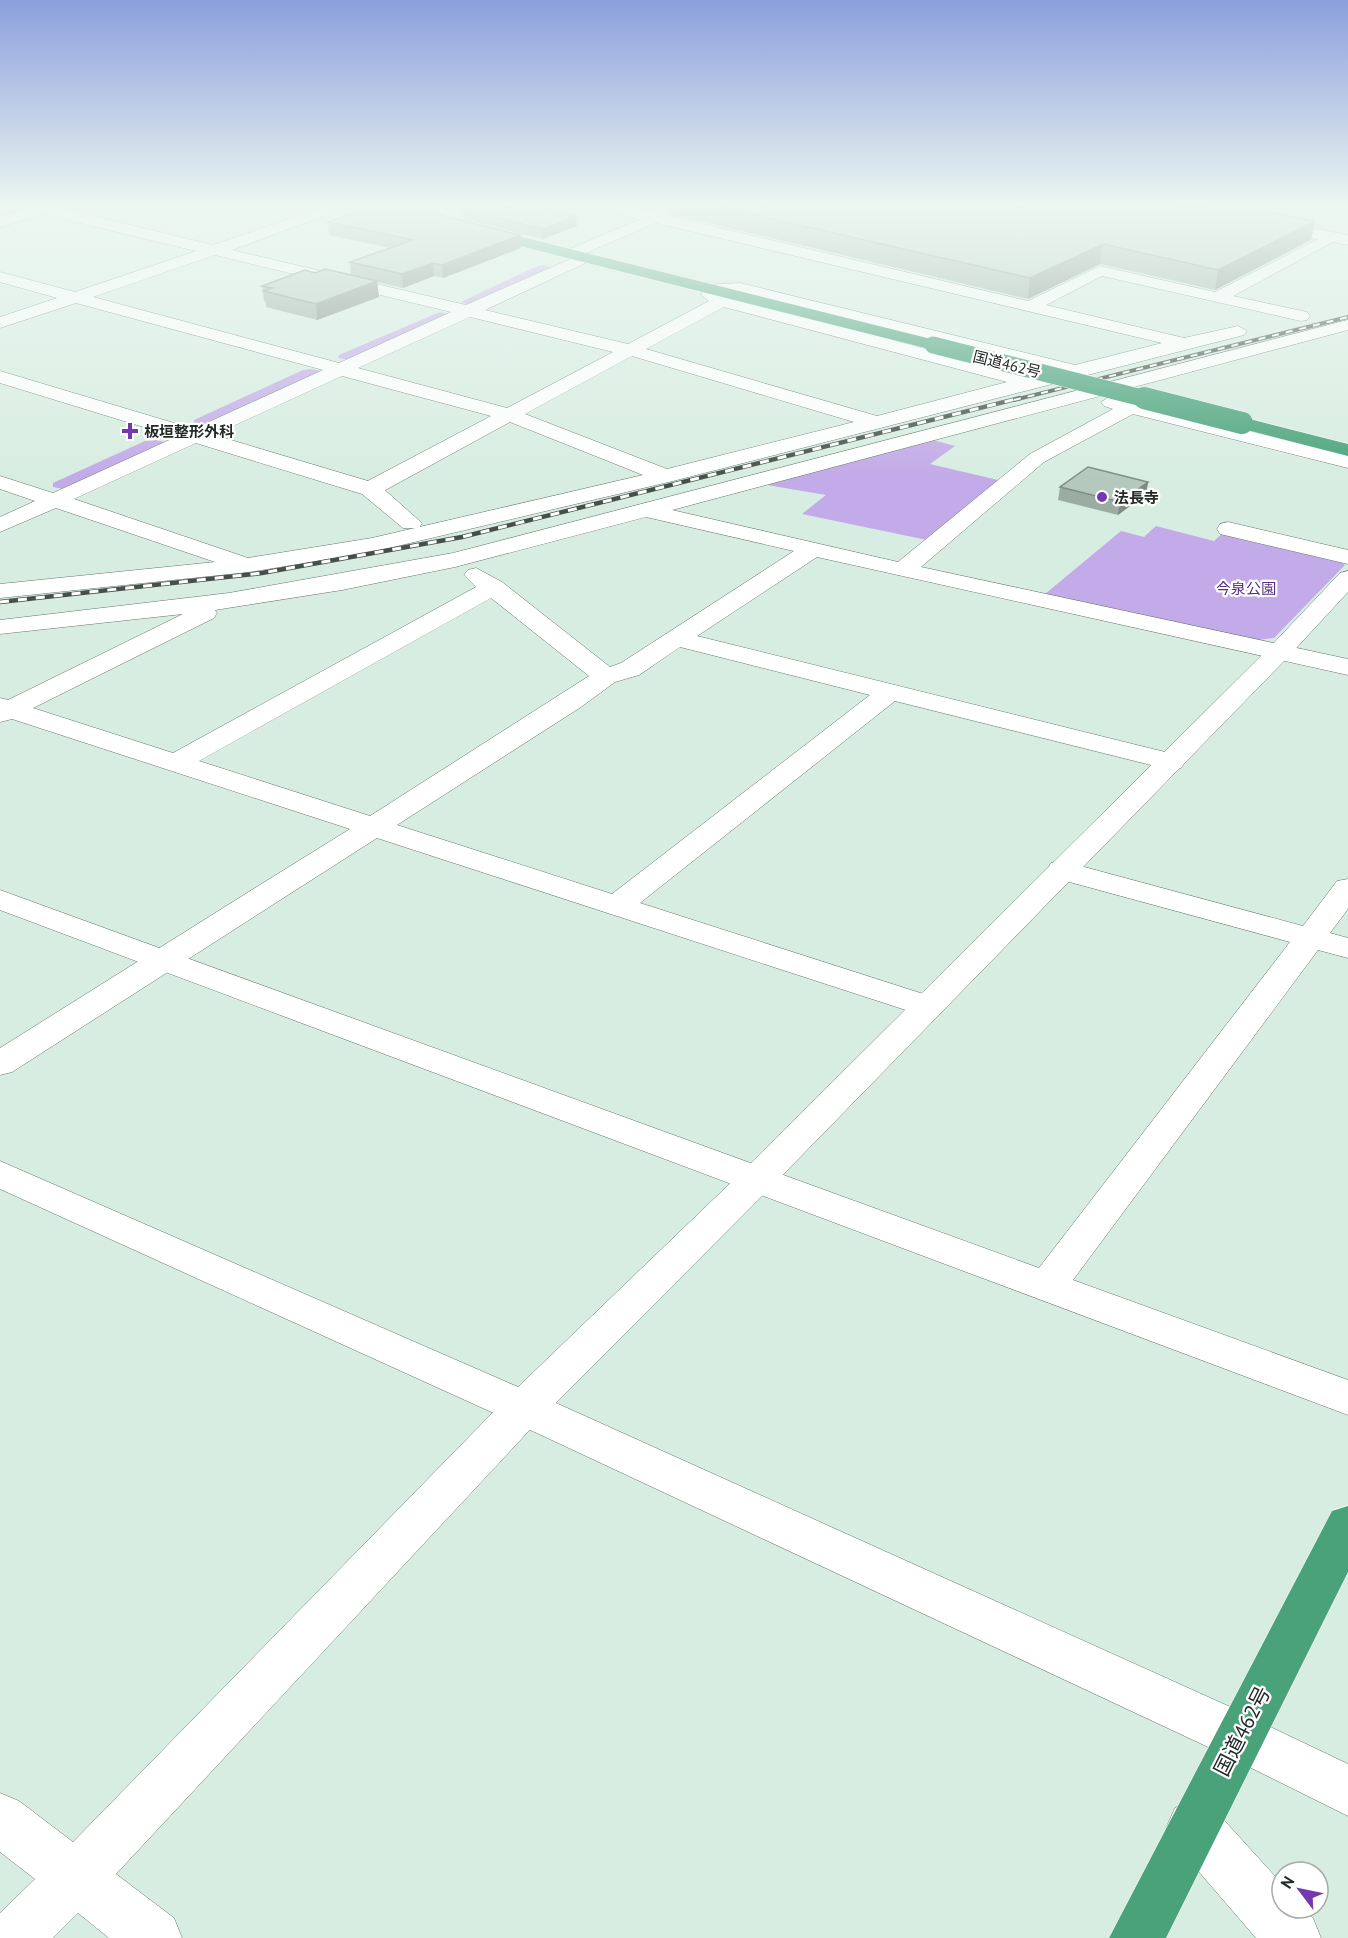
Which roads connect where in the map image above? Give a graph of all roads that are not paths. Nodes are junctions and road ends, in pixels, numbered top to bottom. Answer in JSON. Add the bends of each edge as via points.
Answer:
{"nodes":[{"id":1,"x":75,"y":297,"type":"edge"},
{"id":2,"x":78,"y":297,"type":"edge"},
{"id":3,"x":406,"y":297,"type":"edge"},
{"id":4,"x":464,"y":297,"type":"edge"},
{"id":5,"x":495,"y":297,"type":"edge"},
{"id":6,"x":712,"y":297,"type":"edge"},
{"id":7,"x":725,"y":297,"type":"edge"},
{"id":8,"x":727,"y":297,"type":"edge"},
{"id":9,"x":781,"y":297,"type":"edge"},
{"id":10,"x":994,"y":297,"type":"edge"},
{"id":11,"x":1048,"y":297,"type":"edge"},
{"id":12,"x":1227,"y":297,"type":"edge"},
{"id":13,"x":442,"y":306,"type":"junction"},
{"id":14,"x":1031,"y":306,"type":"junction"},
{"id":15,"x":468,"y":312,"type":"junction"},
{"id":16,"x":0,"y":323,"type":"edge"},
{"id":17,"x":1348,"y":325,"type":"edge"},
{"id":18,"x":1184,"y":343,"type":"junction"},
{"id":19,"x":630,"y":351,"type":"junction"},
{"id":20,"x":315,"y":361,"type":"junction"},
{"id":21,"x":343,"y":369,"type":"junction"},
{"id":22,"x":1076,"y":370,"type":"junction"},
{"id":23,"x":0,"y":377,"type":"edge"},
{"id":24,"x":1029,"y":382,"type":"junction"},
{"id":25,"x":1127,"y":383,"type":"junction"},
{"id":26,"x":1084,"y":395,"type":"junction"},
{"id":27,"x":230,"y":399,"type":"dead end"},
{"id":28,"x":1131,"y":407,"type":"junction"},
{"id":29,"x":198,"y":413,"type":"dead end"},
{"id":30,"x":510,"y":415,"type":"junction"},
{"id":31,"x":878,"y":422,"type":"junction"},
{"id":32,"x":166,"y":427,"type":"junction"},
{"id":33,"x":195,"y":436,"type":"junction"},
{"id":34,"x":1348,"y":439,"type":"edge"},
{"id":35,"x":1348,"y":450,"type":"edge"},
{"id":36,"x":111,"y":452,"type":"dead end"},
{"id":37,"x":1348,"y":462,"type":"edge"},
{"id":38,"x":56,"y":476,"type":"dead end"},
{"id":39,"x":665,"y":476,"type":"junction"},
{"id":40,"x":0,"y":482,"type":"edge"},
{"id":41,"x":370,"y":489,"type":"junction"},
{"id":42,"x":23,"y":491,"type":"junction"},
{"id":43,"x":0,"y":501,"type":"edge"},
{"id":44,"x":53,"y":501,"type":"junction"},
{"id":45,"x":650,"y":511,"type":"junction"},
{"id":46,"x":0,"y":525,"type":"edge"},
{"id":47,"x":417,"y":528,"type":"junction"},
{"id":48,"x":1228,"y":529,"type":"dead end"},
{"id":49,"x":813,"y":549,"type":"junction"},
{"id":50,"x":1348,"y":557,"type":"edge"},
{"id":51,"x":455,"y":560,"type":"junction"},
{"id":52,"x":249,"y":565,"type":"junction"},
{"id":53,"x":903,"y":570,"type":"junction"},
{"id":54,"x":1348,"y":578,"type":"edge"},
{"id":55,"x":494,"y":587,"type":"junction"},
{"id":56,"x":0,"y":591,"type":"edge"},
{"id":57,"x":228,"y":602,"type":"junction"},
{"id":58,"x":0,"y":627,"type":"edge"},
{"id":59,"x":678,"y":639,"type":"junction"},
{"id":60,"x":1279,"y":652,"type":"junction"},
{"id":61,"x":1348,"y":667,"type":"edge"},
{"id":62,"x":606,"y":676,"type":"junction"},
{"id":63,"x":890,"y":692,"type":"junction"},
{"id":64,"x":3,"y":710,"type":"edge"},
{"id":65,"x":1171,"y":762,"type":"junction"},
{"id":66,"x":175,"y":763,"type":"junction"},
{"id":67,"x":372,"y":827,"type":"junction"},
{"id":68,"x":1062,"y":870,"type":"junction"},
{"id":69,"x":1348,"y":888,"type":"edge"},
{"id":70,"x":0,"y":899,"type":"edge"},
{"id":71,"x":616,"y":906,"type":"junction"},
{"id":72,"x":1311,"y":938,"type":"junction"},
{"id":73,"x":1348,"y":948,"type":"edge"},
{"id":74,"x":164,"y":960,"type":"junction"},
{"id":75,"x":927,"y":1006,"type":"junction"},
{"id":76,"x":0,"y":1064,"type":"edge"},
{"id":77,"x":0,"y":1173,"type":"edge"},
{"id":78,"x":757,"y":1179,"type":"junction"},
{"id":79,"x":1047,"y":1286,"type":"junction"},
{"id":80,"x":1348,"y":1398,"type":"edge"},
{"id":81,"x":524,"y":1408,"type":"junction"},
{"id":82,"x":1348,"y":1525,"type":"edge"},
{"id":83,"x":1239,"y":1737,"type":"junction"},
{"id":84,"x":1348,"y":1791,"type":"edge"},
{"id":85,"x":0,"y":1819,"type":"edge"},
{"id":86,"x":1194,"y":1826,"type":"junction"},
{"id":87,"x":77,"y":1876,"type":"junction"},
{"id":88,"x":14,"y":1938,"type":"edge"},
{"id":89,"x":154,"y":1938,"type":"edge"},
{"id":90,"x":1137,"y":1938,"type":"edge"},
{"id":91,"x":1293,"y":1938,"type":"edge"}],
"edges":[{"from":1,"to":16,"type":"street"},
{"from":2,"to":20,"type":"street"},
{"from":3,"to":13,"type":"street"},
{"from":4,"to":13,"type":"street"},
{"from":5,"to":15,"type":"street"},
{"from":6,"to":19,"type":"street"},
{"from":7,"to":24,"type":"street"},
{"from":8,"to":35,"type":"highway","name":"国道462号","bridge":true,"via":[[933,345]]},
{"from":9,"to":22,"type":"street"},
{"from":10,"to":14,"type":"street"},
{"from":11,"to":14,"type":"street"},
{"from":12,"to":18,"type":"street","via":[[1307,314]]},
{"from":13,"to":15,"type":"street"},
{"from":13,"to":20,"type":"street"},
{"from":14,"to":18,"type":"street"},
{"from":15,"to":19,"type":"street"},
{"from":15,"to":21,"type":"street"},
{"from":17,"to":25,"type":"street"},
{"from":18,"to":22,"type":"street"},
{"from":19,"to":30,"type":"street"},
{"from":19,"to":31,"type":"street"},
{"from":20,"to":21,"type":"street"},
{"from":20,"to":27,"type":"street"},
{"from":21,"to":30,"type":"street"},
{"from":21,"to":33,"type":"street"},
{"from":22,"to":24,"type":"street"},
{"from":23,"to":32,"type":"street"},
{"from":24,"to":31,"type":"street"},
{"from":25,"to":26,"type":"street"},
{"from":25,"to":34,"type":"street"},
{"from":26,"to":28,"type":"street"},
{"from":26,"to":45,"type":"street"},
{"from":28,"to":37,"type":"street"},
{"from":28,"to":53,"type":"street","via":[[1037,458]]},
{"from":29,"to":32,"type":"street"},
{"from":30,"to":39,"type":"street"},
{"from":30,"to":41,"type":"street"},
{"from":31,"to":39,"type":"street"},
{"from":32,"to":33,"type":"street"},
{"from":32,"to":36,"type":"street"},
{"from":33,"to":41,"type":"street"},
{"from":33,"to":44,"type":"street"},
{"from":38,"to":42,"type":"street"},
{"from":39,"to":47,"type":"street"},
{"from":40,"to":42,"type":"street"},
{"from":41,"to":47,"type":"street"},
{"from":42,"to":43,"type":"street"},
{"from":42,"to":44,"type":"street"},
{"from":44,"to":46,"type":"street"},
{"from":44,"to":52,"type":"street"},
{"from":45,"to":49,"type":"street"},
{"from":45,"to":51,"type":"street"},
{"from":47,"to":51,"type":"street"},
{"from":47,"to":52,"type":"street","via":[[372,545]]},
{"from":48,"to":50,"type":"street"},
{"from":49,"to":53,"type":"street"},
{"from":49,"to":59,"type":"street"},
{"from":51,"to":55,"type":"street"},
{"from":51,"to":57,"type":"street","via":[[361,581]]},
{"from":52,"to":56,"type":"street"},
{"from":53,"to":60,"type":"street"},
{"from":54,"to":60,"type":"street"},
{"from":55,"to":62,"type":"street"},
{"from":55,"to":66,"type":"street"},
{"from":57,"to":58,"type":"street"},
{"from":57,"to":64,"type":"street"},
{"from":59,"to":62,"type":"street","via":[[630,669]]},
{"from":59,"to":63,"type":"street"},
{"from":60,"to":61,"type":"street"},
{"from":60,"to":65,"type":"street"},
{"from":62,"to":67,"type":"street"},
{"from":63,"to":65,"type":"street"},
{"from":63,"to":71,"type":"street"},
{"from":64,"to":66,"type":"street"},
{"from":65,"to":68,"type":"street"},
{"from":66,"to":67,"type":"street"},
{"from":67,"to":71,"type":"street"},
{"from":67,"to":74,"type":"street"},
{"from":68,"to":72,"type":"street"},
{"from":68,"to":75,"type":"street"},
{"from":69,"to":72,"type":"street"},
{"from":70,"to":74,"type":"street"},
{"from":71,"to":75,"type":"street"},
{"from":72,"to":73,"type":"street"},
{"from":72,"to":79,"type":"street"},
{"from":74,"to":76,"type":"street"},
{"from":74,"to":78,"type":"street"},
{"from":75,"to":78,"type":"street"},
{"from":77,"to":81,"type":"street"},
{"from":78,"to":79,"type":"street"},
{"from":78,"to":81,"type":"street"},
{"from":79,"to":80,"type":"street"},
{"from":81,"to":83,"type":"street"},
{"from":81,"to":87,"type":"street"},
{"from":82,"to":83,"type":"highway","name":"国道462号"},
{"from":83,"to":84,"type":"street"},
{"from":83,"to":86,"type":"highway","name":"国道462号"},
{"from":85,"to":87,"type":"street"},
{"from":86,"to":90,"type":"highway","name":"国道462号"},
{"from":86,"to":91,"type":"street"},
{"from":87,"to":88,"type":"street"},
{"from":87,"to":89,"type":"street"}]}
